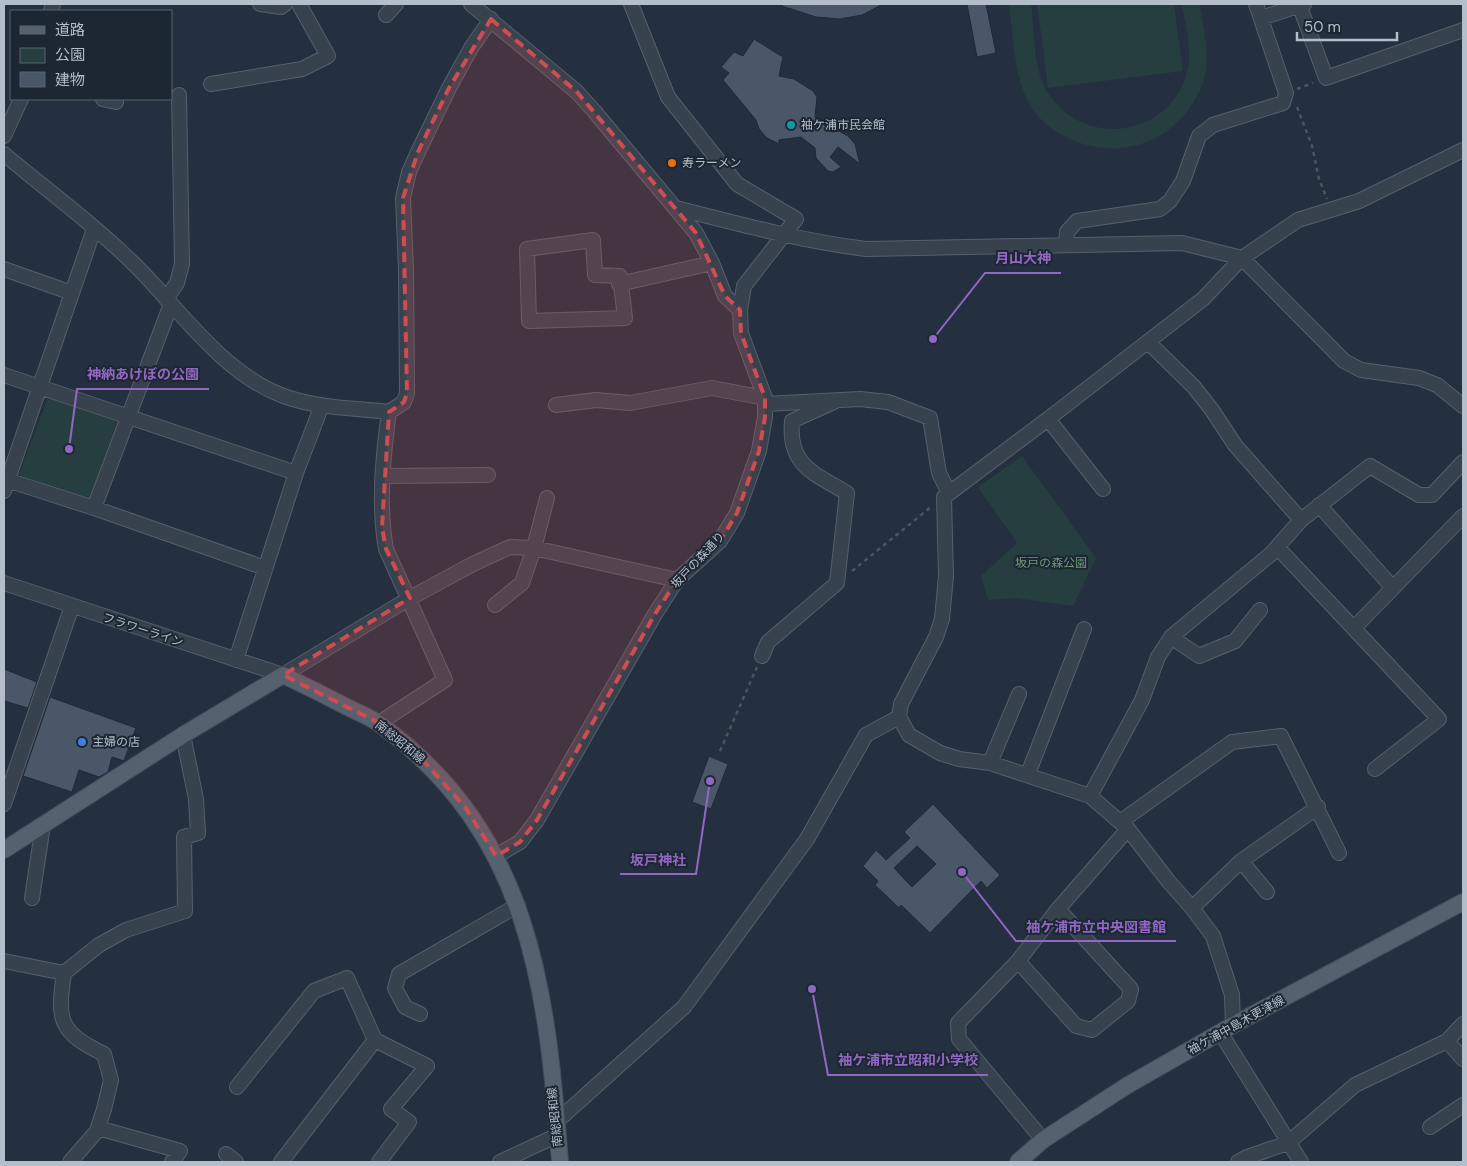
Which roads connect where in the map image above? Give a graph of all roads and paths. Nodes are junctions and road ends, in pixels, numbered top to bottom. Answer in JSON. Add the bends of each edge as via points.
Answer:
{"nodes":[{"id":1,"x":260,"y":4,"type":"edge"},
{"id":2,"x":285,"y":4,"type":"edge"},
{"id":3,"x":299,"y":4,"type":"edge"},
{"id":4,"x":396,"y":4,"type":"edge"},
{"id":5,"x":471,"y":4,"type":"edge"},
{"id":6,"x":631,"y":4,"type":"edge"},
{"id":7,"x":1256,"y":4,"type":"edge"},
{"id":8,"x":1301,"y":4,"type":"edge"},
{"id":9,"x":386,"y":15,"type":"dead end"},
{"id":10,"x":1261,"y":18,"type":"junction"},
{"id":11,"x":491,"y":19,"type":"junction"},
{"id":12,"x":1463,"y":30,"type":"edge"},
{"id":13,"x":1326,"y":78,"type":"junction"},
{"id":14,"x":211,"y":84,"type":"dead end"},
{"id":15,"x":1286,"y":93,"type":"junction"},
{"id":16,"x":179,"y":95,"type":"dead end"},
{"id":17,"x":21,"y":100,"type":"edge"},
{"id":18,"x":4,"y":136,"type":"edge"},
{"id":19,"x":1463,"y":150,"type":"edge"},
{"id":20,"x":4,"y":154,"type":"edge"},
{"id":21,"x":676,"y":208,"type":"junction"},
{"id":22,"x":1331,"y":210,"type":"junction"},
{"id":23,"x":94,"y":229,"type":"junction"},
{"id":24,"x":784,"y":235,"type":"junction"},
{"id":25,"x":1066,"y":245,"type":"junction"},
{"id":26,"x":1242,"y":258,"type":"junction"},
{"id":27,"x":712,"y":264,"type":"junction"},
{"id":28,"x":4,"y":269,"type":"edge"},
{"id":29,"x":619,"y":284,"type":"junction"},
{"id":30,"x":72,"y":293,"type":"junction"},
{"id":31,"x":168,"y":302,"type":"junction"},
{"id":32,"x":740,"y":310,"type":"junction"},
{"id":33,"x":1148,"y":342,"type":"junction"},
{"id":34,"x":4,"y":375,"type":"edge"},
{"id":35,"x":39,"y":387,"type":"junction"},
{"id":36,"x":765,"y":401,"type":"junction"},
{"id":37,"x":836,"y":401,"type":"junction"},
{"id":38,"x":322,"y":405,"type":"junction"},
{"id":39,"x":556,"y":405,"type":"dead end"},
{"id":40,"x":1463,"y":406,"type":"edge"},
{"id":41,"x":389,"y":412,"type":"junction"},
{"id":42,"x":130,"y":418,"type":"junction"},
{"id":43,"x":1048,"y":419,"type":"junction"},
{"id":44,"x":1463,"y":462,"type":"edge"},
{"id":45,"x":296,"y":473,"type":"junction"},
{"id":46,"x":488,"y":475,"type":"dead end"},
{"id":47,"x":383,"y":476,"type":"junction"},
{"id":48,"x":5,"y":484,"type":"edge"},
{"id":49,"x":1103,"y":489,"type":"dead end"},
{"id":50,"x":946,"y":495,"type":"junction"},
{"id":51,"x":547,"y":498,"type":"dead end"},
{"id":52,"x":1319,"y":505,"type":"junction"},
{"id":53,"x":94,"y":508,"type":"junction"},
{"id":54,"x":1463,"y":516,"type":"edge"},
{"id":55,"x":1301,"y":520,"type":"junction"},
{"id":56,"x":1277,"y":547,"type":"junction"},
{"id":57,"x":534,"y":548,"type":"junction"},
{"id":58,"x":265,"y":568,"type":"junction"},
{"id":59,"x":677,"y":580,"type":"junction"},
{"id":60,"x":4,"y":583,"type":"edge"},
{"id":61,"x":837,"y":583,"type":"junction"},
{"id":62,"x":1393,"y":588,"type":"junction"},
{"id":63,"x":410,"y":598,"type":"junction"},
{"id":64,"x":495,"y":605,"type":"dead end"},
{"id":65,"x":72,"y":606,"type":"junction"},
{"id":66,"x":1260,"y":610,"type":"dead end"},
{"id":67,"x":1354,"y":628,"type":"junction"},
{"id":68,"x":1084,"y":629,"type":"dead end"},
{"id":69,"x":1172,"y":637,"type":"junction"},
{"id":70,"x":762,"y":656,"type":"joint"},
{"id":71,"x":236,"y":660,"type":"junction"},
{"id":72,"x":283,"y":675,"type":"junction"},
{"id":73,"x":1019,"y":694,"type":"dead end"},
{"id":74,"x":899,"y":717,"type":"junction"},
{"id":75,"x":379,"y":723,"type":"junction"},
{"id":76,"x":182,"y":735,"type":"junction"},
{"id":77,"x":720,"y":751,"type":"dead end"},
{"id":78,"x":990,"y":763,"type":"junction"},
{"id":79,"x":1375,"y":769,"type":"dead end"},
{"id":80,"x":1028,"y":774,"type":"junction"},
{"id":81,"x":1090,"y":796,"type":"junction"},
{"id":82,"x":4,"y":804,"type":"edge"},
{"id":83,"x":1318,"y":807,"type":"junction"},
{"id":84,"x":43,"y":825,"type":"junction"},
{"id":85,"x":1124,"y":826,"type":"junction"},
{"id":86,"x":4,"y":850,"type":"edge"},
{"id":87,"x":1339,"y":853,"type":"dead end"},
{"id":88,"x":496,"y":856,"type":"junction"},
{"id":89,"x":1242,"y":861,"type":"junction"},
{"id":90,"x":1267,"y":892,"type":"dead end"},
{"id":91,"x":32,"y":898,"type":"dead end"},
{"id":92,"x":1463,"y":902,"type":"edge"},
{"id":93,"x":518,"y":905,"type":"junction"},
{"id":94,"x":1192,"y":908,"type":"junction"},
{"id":95,"x":1058,"y":909,"type":"junction"},
{"id":96,"x":4,"y":961,"type":"edge"},
{"id":97,"x":1018,"y":961,"type":"junction"},
{"id":98,"x":64,"y":973,"type":"junction"},
{"id":99,"x":420,"y":1014,"type":"dead end"},
{"id":100,"x":1463,"y":1024,"type":"edge"},
{"id":101,"x":1227,"y":1028,"type":"junction"},
{"id":102,"x":375,"y":1040,"type":"junction"},
{"id":103,"x":1447,"y":1041,"type":"junction"},
{"id":104,"x":1463,"y":1059,"type":"edge"},
{"id":105,"x":237,"y":1088,"type":"dead end"},
{"id":106,"x":1463,"y":1105,"type":"edge"},
{"id":107,"x":1430,"y":1127,"type":"dead end"},
{"id":108,"x":98,"y":1128,"type":"junction"},
{"id":109,"x":557,"y":1128,"type":"junction"},
{"id":110,"x":1043,"y":1140,"type":"junction"},
{"id":111,"x":1288,"y":1143,"type":"junction"},
{"id":112,"x":70,"y":1162,"type":"edge"},
{"id":113,"x":172,"y":1162,"type":"edge"},
{"id":114,"x":282,"y":1162,"type":"edge"},
{"id":115,"x":379,"y":1162,"type":"edge"},
{"id":116,"x":500,"y":1162,"type":"edge"},
{"id":117,"x":560,"y":1162,"type":"edge"},
{"id":118,"x":1018,"y":1162,"type":"edge"},
{"id":119,"x":1238,"y":1162,"type":"edge"},
{"id":120,"x":1301,"y":1162,"type":"edge"}],
"edges":[{"from":1,"to":2,"type":"street","via":[[281,7]]},
{"from":3,"to":14,"type":"street","via":[[328,56],[302,69]]},
{"from":4,"to":9,"type":"street"},
{"from":5,"to":11,"type":"street"},
{"from":6,"to":24,"type":"street","name":"坂戸の森通り","via":[[668,97],[737,184],[796,219]]},
{"from":7,"to":10,"type":"street"},
{"from":8,"to":10,"type":"street"},
{"from":8,"to":13,"type":"street"},
{"from":10,"to":15,"type":"street"},
{"from":11,"to":21,"type":"street","via":[[577,92]]},
{"from":11,"to":41,"type":"street","via":[[449,88],[409,172],[402,217],[406,269],[407,393],[404,402]]},
{"from":12,"to":13,"type":"street"},
{"from":13,"to":15,"type":"path"},
{"from":15,"to":22,"type":"path","via":[[1295,104],[1312,146]]},
{"from":15,"to":25,"type":"street","via":[[1283,103],[1213,125],[1199,136],[1183,181],[1170,201],[1160,209],[1077,221],[1068,232]]},
{"from":16,"to":31,"type":"street","via":[[182,264]]},
{"from":17,"to":18,"type":"street"},
{"from":19,"to":22,"type":"street","via":[[1359,201]]},
{"from":20,"to":23,"type":"street"},
{"from":21,"to":24,"type":"street"},
{"from":21,"to":27,"type":"street","via":[[696,232]]},
{"from":22,"to":26,"type":"street","via":[[1298,220]]},
{"from":23,"to":30,"type":"street"},
{"from":23,"to":31,"type":"street"},
{"from":24,"to":25,"type":"street","via":[[866,249]]},
{"from":24,"to":32,"type":"street","name":"坂戸の森通り","via":[[744,286]]},
{"from":25,"to":26,"type":"street","via":[[1182,243]]},
{"from":26,"to":33,"type":"street","via":[[1203,299]]},
{"from":26,"to":40,"type":"street","via":[[1344,361],[1361,370],[1419,378],[1437,385]]},
{"from":27,"to":29,"type":"street"},
{"from":27,"to":32,"type":"street","via":[[725,296]]},
{"from":28,"to":30,"type":"street"},
{"from":29,"to":29,"type":"street","via":[[620,276],[595,275],[593,240],[527,249],[529,321],[625,318]]},
{"from":30,"to":35,"type":"street"},
{"from":31,"to":38,"type":"street","via":[[244,374],[282,395]]},
{"from":31,"to":42,"type":"street"},
{"from":32,"to":36,"type":"street","name":"坂戸の森通り","via":[[741,333]]},
{"from":33,"to":43,"type":"street"},
{"from":33,"to":55,"type":"street","via":[[1194,387],[1235,445]]},
{"from":34,"to":35,"type":"street"},
{"from":35,"to":42,"type":"street"},
{"from":35,"to":48,"type":"street"},
{"from":36,"to":37,"type":"street"},
{"from":36,"to":39,"type":"street","via":[[712,388],[630,403],[596,400]]},
{"from":36,"to":59,"type":"street","name":"坂戸の森通り","via":[[759,451],[737,513],[720,541]]},
{"from":37,"to":50,"type":"street","via":[[860,398],[888,402],[930,418]]},
{"from":37,"to":61,"type":"street","via":[[792,421],[791,436],[794,452],[807,468],[847,493]]},
{"from":38,"to":41,"type":"street"},
{"from":38,"to":45,"type":"street"},
{"from":41,"to":47,"type":"street"},
{"from":42,"to":45,"type":"street"},
{"from":42,"to":53,"type":"street"},
{"from":43,"to":49,"type":"street"},
{"from":43,"to":50,"type":"street"},
{"from":44,"to":52,"type":"street","via":[[1432,495],[1419,495],[1370,466]]},
{"from":45,"to":58,"type":"street"},
{"from":46,"to":47,"type":"street"},
{"from":47,"to":63,"type":"street","via":[[382,527],[386,549]]},
{"from":48,"to":53,"type":"street"},
{"from":50,"to":61,"type":"path"},
{"from":50,"to":74,"type":"street","via":[[946,576],[942,619],[901,704]]},
{"from":51,"to":57,"type":"street"},
{"from":52,"to":55,"type":"street"},
{"from":52,"to":62,"type":"street"},
{"from":53,"to":58,"type":"street"},
{"from":54,"to":62,"type":"street"},
{"from":55,"to":56,"type":"street"},
{"from":56,"to":67,"type":"street"},
{"from":56,"to":69,"type":"street"},
{"from":57,"to":59,"type":"street"},
{"from":57,"to":63,"type":"street","via":[[510,547]]},
{"from":57,"to":64,"type":"street","via":[[522,583]]},
{"from":58,"to":71,"type":"street"},
{"from":59,"to":88,"type":"street","name":"坂戸の森通り","via":[[537,820],[520,842]]},
{"from":60,"to":65,"type":"street","name":"フラワーライン"},
{"from":61,"to":70,"type":"street","via":[[768,642]]},
{"from":62,"to":67,"type":"street"},
{"from":63,"to":72,"type":"street"},
{"from":63,"to":75,"type":"street","via":[[445,680]]},
{"from":65,"to":71,"type":"street","name":"フラワーライン"},
{"from":65,"to":82,"type":"street"},
{"from":66,"to":69,"type":"street","via":[[1235,641],[1200,656]]},
{"from":67,"to":79,"type":"street","via":[[1439,719]]},
{"from":68,"to":80,"type":"street"},
{"from":69,"to":81,"type":"street","via":[[1158,657],[1142,700]]},
{"from":70,"to":77,"type":"path"},
{"from":71,"to":72,"type":"street","name":"フラワーライン"},
{"from":72,"to":75,"type":"main road","name":"南総昭和線"},
{"from":72,"to":76,"type":"main road"},
{"from":73,"to":78,"type":"street"},
{"from":74,"to":78,"type":"street","via":[[909,735],[940,753]]},
{"from":74,"to":109,"type":"street","via":[[866,735],[807,839],[684,1007]]},
{"from":75,"to":88,"type":"main road","name":"南総昭和線","via":[[445,782]]},
{"from":76,"to":84,"type":"main road"},
{"from":76,"to":98,"type":"street","via":[[196,799],[198,833],[184,838],[186,911],[126,930],[99,945]]},
{"from":78,"to":80,"type":"street"},
{"from":80,"to":81,"type":"street"},
{"from":81,"to":85,"type":"street"},
{"from":83,"to":85,"type":"street","via":[[1281,736],[1232,742]]},
{"from":83,"to":87,"type":"street"},
{"from":83,"to":89,"type":"street"},
{"from":84,"to":86,"type":"main road"},
{"from":84,"to":91,"type":"street"},
{"from":85,"to":94,"type":"street"},
{"from":85,"to":95,"type":"street"},
{"from":88,"to":93,"type":"main road","name":"南総昭和線"},
{"from":89,"to":90,"type":"street"},
{"from":89,"to":94,"type":"street"},
{"from":92,"to":101,"type":"main road","name":"袖ケ浦中島木更津線"},
{"from":93,"to":99,"type":"street","via":[[399,974],[395,988],[405,1007]]},
{"from":93,"to":109,"type":"main road","name":"南総昭和線","via":[[541,990]]},
{"from":94,"to":101,"type":"street","via":[[1213,936],[1225,967],[1232,995]]},
{"from":95,"to":97,"type":"street"},
{"from":95,"to":97,"type":"street","via":[[1131,989],[1128,1001],[1092,1030],[1076,1026]]},
{"from":96,"to":98,"type":"street"},
{"from":97,"to":110,"type":"street","via":[[958,1023],[959,1039]]},
{"from":98,"to":108,"type":"street","via":[[60,1008],[64,1027],[80,1042],[104,1054],[111,1080]]},
{"from":100,"to":103,"type":"street"},
{"from":101,"to":110,"type":"main road","name":"袖ケ浦中島木更津線","via":[[1128,1085]]},
{"from":101,"to":111,"type":"street"},
{"from":102,"to":105,"type":"street","via":[[347,978],[314,991]]},
{"from":102,"to":114,"type":"street"},
{"from":102,"to":115,"type":"street","via":[[427,1066],[391,1109],[410,1122]]},
{"from":103,"to":104,"type":"street"},
{"from":103,"to":111,"type":"street","via":[[1355,1085]]},
{"from":106,"to":107,"type":"street"},
{"from":108,"to":112,"type":"street"},
{"from":108,"to":113,"type":"street","via":[[180,1151]]},
{"from":109,"to":116,"type":"street"},
{"from":109,"to":117,"type":"main road","name":"南総昭和線"},
{"from":110,"to":118,"type":"main road","name":"袖ケ浦中島木更津線"},
{"from":111,"to":119,"type":"street"},
{"from":111,"to":120,"type":"street"}]}
